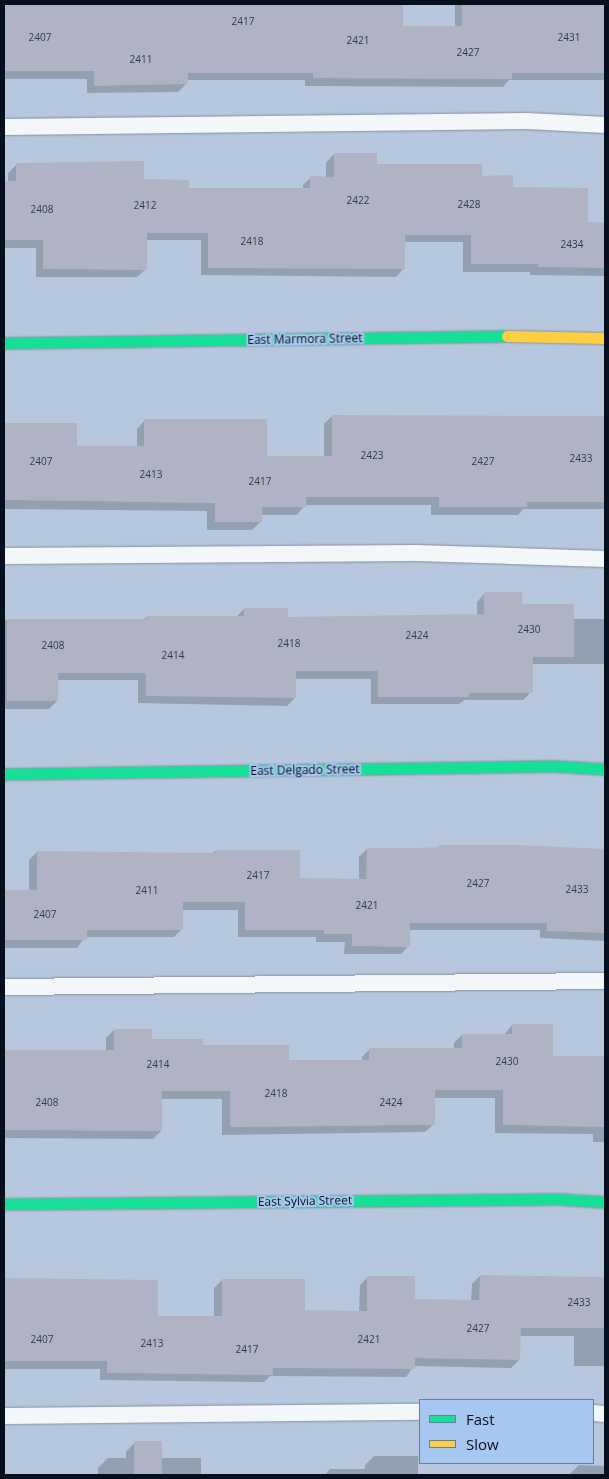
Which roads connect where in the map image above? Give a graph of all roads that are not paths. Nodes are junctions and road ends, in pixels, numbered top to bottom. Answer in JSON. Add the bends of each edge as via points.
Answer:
{"nodes":[{"id":1,"x":605,"y":125,"type":"edge"},
{"id":2,"x":4,"y":127,"type":"edge"},
{"id":3,"x":605,"y":338,"type":"edge"},
{"id":4,"x":4,"y":343,"type":"edge"},
{"id":5,"x":4,"y":556,"type":"edge"},
{"id":6,"x":605,"y":559,"type":"edge"},
{"id":7,"x":605,"y":769,"type":"edge"},
{"id":8,"x":4,"y":774,"type":"edge"},
{"id":9,"x":605,"y":981,"type":"edge"},
{"id":10,"x":4,"y":987,"type":"edge"},
{"id":11,"x":605,"y":1202,"type":"edge"},
{"id":12,"x":4,"y":1204,"type":"edge"},
{"id":13,"x":419,"y":1412,"type":"edge"},
{"id":14,"x":4,"y":1416,"type":"edge"}],
"edges":[{"from":1,"to":2,"type":"lane","via":[[526,121]]},
{"from":3,"to":4,"type":"street","name":"East Marmora Street","via":[[474,336]]},
{"from":5,"to":6,"type":"lane","via":[[416,553]]},
{"from":7,"to":8,"type":"street","name":"East Delgado Street","via":[[553,766]]},
{"from":9,"to":10,"type":"lane"},
{"from":11,"to":12,"type":"street","name":"East Sylvia Street","via":[[549,1199]]},
{"from":13,"to":14,"type":"lane"}]}
